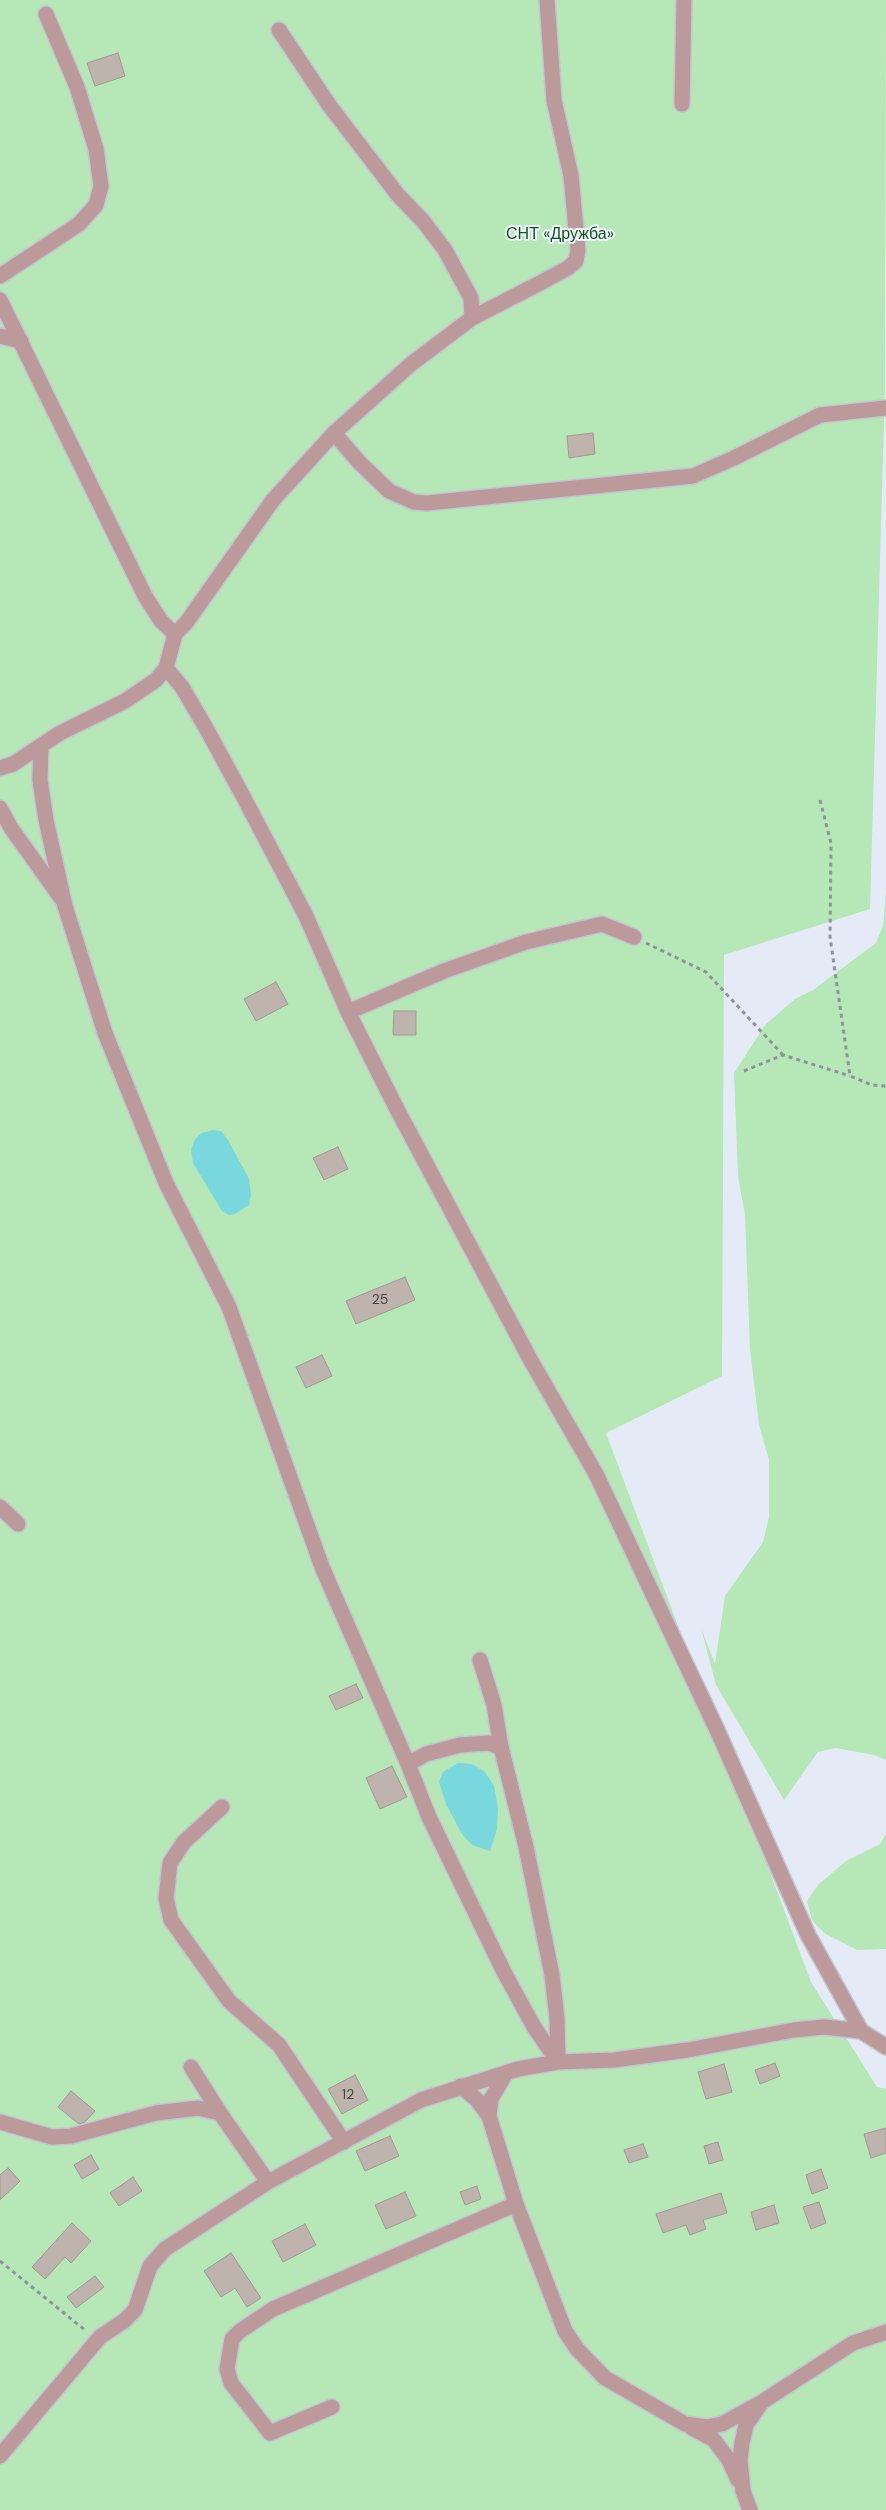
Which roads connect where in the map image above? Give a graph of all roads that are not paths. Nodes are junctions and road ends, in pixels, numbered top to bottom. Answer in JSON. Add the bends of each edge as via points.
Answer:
{"nodes":[{"id":1,"x":548,"y":0,"type":"edge"},
{"id":2,"x":684,"y":0,"type":"edge"},
{"id":3,"x":46,"y":14,"type":"dead end"},
{"id":4,"x":279,"y":30,"type":"dead end"},
{"id":5,"x":682,"y":104,"type":"dead end"},
{"id":6,"x":0,"y":276,"type":"edge"},
{"id":7,"x":0,"y":300,"type":"edge"},
{"id":8,"x":472,"y":318,"type":"junction"},
{"id":9,"x":0,"y":336,"type":"edge"},
{"id":10,"x":21,"y":341,"type":"junction"},
{"id":11,"x":886,"y":408,"type":"edge"},
{"id":12,"x":334,"y":433,"type":"junction"},
{"id":13,"x":175,"y":634,"type":"junction"},
{"id":14,"x":166,"y":668,"type":"junction"},
{"id":15,"x":41,"y":746,"type":"junction"},
{"id":16,"x":0,"y":768,"type":"edge"},
{"id":17,"x":0,"y":808,"type":"edge"},
{"id":18,"x":66,"y":906,"type":"junction"},
{"id":19,"x":634,"y":937,"type":"road end"},
{"id":20,"x":348,"y":1012,"type":"junction"},
{"id":21,"x":0,"y":1508,"type":"edge"},
{"id":22,"x":18,"y":1524,"type":"dead end"},
{"id":23,"x":480,"y":1660,"type":"dead end"},
{"id":24,"x":501,"y":1748,"type":"junction"},
{"id":25,"x":408,"y":1764,"type":"junction"},
{"id":26,"x":222,"y":1807,"type":"dead end"},
{"id":27,"x":861,"y":2031,"type":"junction"},
{"id":28,"x":886,"y":2047,"type":"edge"},
{"id":29,"x":558,"y":2062,"type":"junction"},
{"id":30,"x":191,"y":2067,"type":"dead end"},
{"id":31,"x":506,"y":2073,"type":"junction"},
{"id":32,"x":461,"y":2086,"type":"junction"},
{"id":33,"x":220,"y":2113,"type":"junction"},
{"id":34,"x":489,"y":2116,"type":"junction"},
{"id":35,"x":0,"y":2122,"type":"edge"},
{"id":36,"x":344,"y":2142,"type":"junction"},
{"id":37,"x":268,"y":2182,"type":"junction"},
{"id":38,"x":516,"y":2204,"type":"junction"},
{"id":39,"x":886,"y":2332,"type":"edge"},
{"id":40,"x":762,"y":2402,"type":"junction"},
{"id":41,"x":332,"y":2407,"type":"dead end"},
{"id":42,"x":685,"y":2424,"type":"junction"},
{"id":43,"x":0,"y":2456,"type":"edge"},
{"id":44,"x":743,"y":2491,"type":"junction"},
{"id":45,"x":750,"y":2510,"type":"edge"}],
"edges":[{"from":1,"to":8,"type":"street","via":[[554,100],[570,176],[578,250],[576,261]]},
{"from":2,"to":5,"type":"street"},
{"from":3,"to":6,"type":"street","via":[[77,87],[96,149],[101,186],[96,205],[80,224]]},
{"from":4,"to":8,"type":"street","via":[[329,104],[444,250],[472,298]]},
{"from":7,"to":10,"type":"street"},
{"from":8,"to":12,"type":"street","via":[[411,364]]},
{"from":9,"to":10,"type":"street"},
{"from":10,"to":13,"type":"street","via":[[145,596],[161,621]]},
{"from":11,"to":12,"type":"street","via":[[820,415],[693,476],[428,504],[414,502],[389,491]]},
{"from":12,"to":13,"type":"street","via":[[273,500]]},
{"from":13,"to":14,"type":"street"},
{"from":14,"to":15,"type":"street","via":[[139,693]]},
{"from":14,"to":20,"type":"street","via":[[182,687],[243,796],[306,916]]},
{"from":15,"to":16,"type":"street","via":[[13,764]]},
{"from":15,"to":18,"type":"street","via":[[40,780]]},
{"from":17,"to":18,"type":"street"},
{"from":18,"to":25,"type":"street","via":[[108,1042],[166,1183],[229,1307],[322,1567]]},
{"from":19,"to":20,"type":"street","via":[[602,924],[526,942],[444,971]]},
{"from":20,"to":27,"type":"street","via":[[530,1359],[596,1474],[717,1730],[808,1935]]},
{"from":21,"to":22,"type":"street"},
{"from":23,"to":24,"type":"street","via":[[494,1705]]},
{"from":24,"to":25,"type":"street","via":[[488,1743],[460,1745],[426,1754]]},
{"from":24,"to":29,"type":"street","via":[[526,1847],[552,1974]]},
{"from":25,"to":29,"type":"street","via":[[429,1817],[504,1972],[534,2027]]},
{"from":26,"to":36,"type":"street","via":[[184,1842],[170,1863],[166,1898],[171,1920],[234,2007],[279,2045]]},
{"from":27,"to":28,"type":"street"},
{"from":27,"to":29,"type":"street","via":[[824,2027],[794,2030],[688,2050],[614,2060]]},
{"from":29,"to":31,"type":"street"},
{"from":30,"to":33,"type":"street"},
{"from":31,"to":32,"type":"street"},
{"from":31,"to":34,"type":"street","via":[[491,2099]]},
{"from":32,"to":34,"type":"street"},
{"from":32,"to":36,"type":"street","via":[[421,2100]]},
{"from":33,"to":35,"type":"street","via":[[198,2108],[156,2113],[71,2136],[52,2137]]},
{"from":33,"to":37,"type":"street"},
{"from":34,"to":38,"type":"street"},
{"from":36,"to":37,"type":"street"},
{"from":37,"to":43,"type":"street","via":[[165,2249],[150,2266],[135,2310],[100,2337]]},
{"from":38,"to":41,"type":"street","via":[[273,2309],[232,2339],[227,2369],[231,2383],[270,2433]]},
{"from":38,"to":42,"type":"street","via":[[565,2332],[577,2350],[605,2378]]},
{"from":39,"to":40,"type":"street","via":[[853,2343]]},
{"from":40,"to":42,"type":"street","via":[[722,2424],[707,2427]]},
{"from":40,"to":44,"type":"street","via":[[746,2425],[742,2443]]},
{"from":42,"to":44,"type":"street","via":[[713,2439],[729,2460]]},
{"from":44,"to":45,"type":"street"}]}
